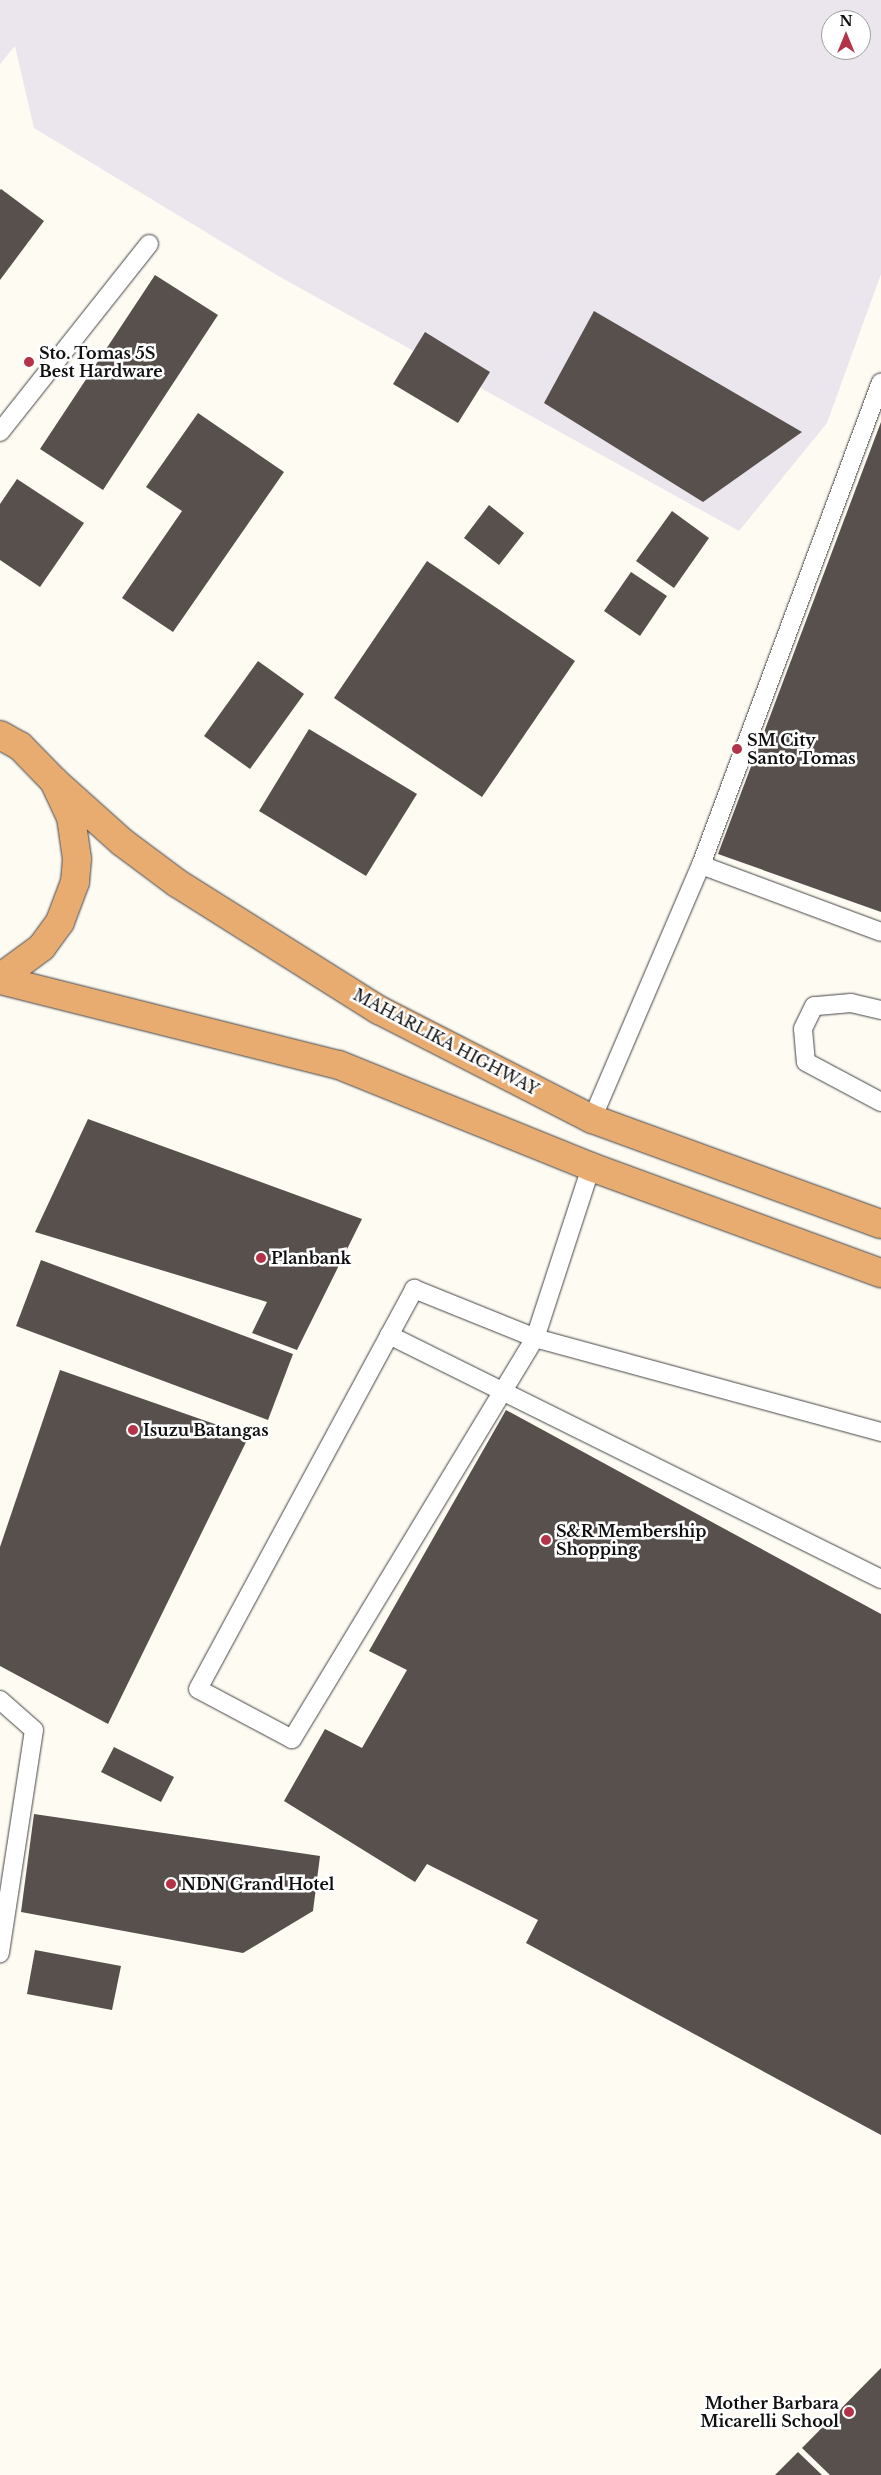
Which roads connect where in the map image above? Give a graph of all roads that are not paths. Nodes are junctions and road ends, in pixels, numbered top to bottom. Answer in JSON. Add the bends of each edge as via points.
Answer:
{"nodes":[{"id":1,"x":149,"y":244,"type":"dead end"},
{"id":2,"x":881,"y":382,"type":"edge"},
{"id":3,"x":0,"y":432,"type":"edge"},
{"id":4,"x":0,"y":735,"type":"edge"},
{"id":5,"x":54,"y":781,"type":"junction"},
{"id":6,"x":701,"y":865,"type":"junction"},
{"id":7,"x":881,"y":932,"type":"edge"},
{"id":8,"x":0,"y":979,"type":"edge"},
{"id":9,"x":881,"y":1010,"type":"edge"},
{"id":10,"x":881,"y":1102,"type":"edge"},
{"id":11,"x":592,"y":1119,"type":"junction"},
{"id":12,"x":591,"y":1168,"type":"junction"},
{"id":13,"x":881,"y":1224,"type":"edge"},
{"id":14,"x":881,"y":1273,"type":"edge"},
{"id":15,"x":389,"y":1335,"type":"junction"},
{"id":16,"x":535,"y":1338,"type":"junction"},
{"id":17,"x":502,"y":1392,"type":"junction"},
{"id":18,"x":881,"y":1432,"type":"edge"},
{"id":19,"x":881,"y":1580,"type":"edge"},
{"id":20,"x":0,"y":1700,"type":"edge"},
{"id":21,"x":0,"y":1953,"type":"edge"}],
"edges":[{"from":1,"to":3,"type":"lane"},
{"from":2,"to":6,"type":"lane"},
{"from":4,"to":5,"type":"highway","via":[[20,746]]},
{"from":5,"to":8,"type":"highway","via":[[72,817],[75,882],[60,922],[42,947]]},
{"from":5,"to":11,"type":"highway","name":"MAHARLIKA HIGHWAY","via":[[122,842],[238,921],[379,1010]]},
{"from":6,"to":7,"type":"lane"},
{"from":6,"to":11,"type":"lane"},
{"from":8,"to":12,"type":"highway","via":[[339,1065]]},
{"from":9,"to":10,"type":"lane","via":[[851,1003],[814,1006],[803,1029],[806,1062]]},
{"from":11,"to":13,"type":"highway","name":"MAHARLIKA HIGHWAY"},
{"from":12,"to":14,"type":"highway"},
{"from":12,"to":16,"type":"lane"},
{"from":15,"to":16,"type":"lane","via":[[414,1289]]},
{"from":15,"to":17,"type":"lane"},
{"from":15,"to":17,"type":"lane","via":[[198,1689],[292,1739]]},
{"from":16,"to":17,"type":"lane"},
{"from":16,"to":18,"type":"lane"},
{"from":17,"to":19,"type":"lane"},
{"from":20,"to":21,"type":"lane","via":[[34,1730]]}]}
